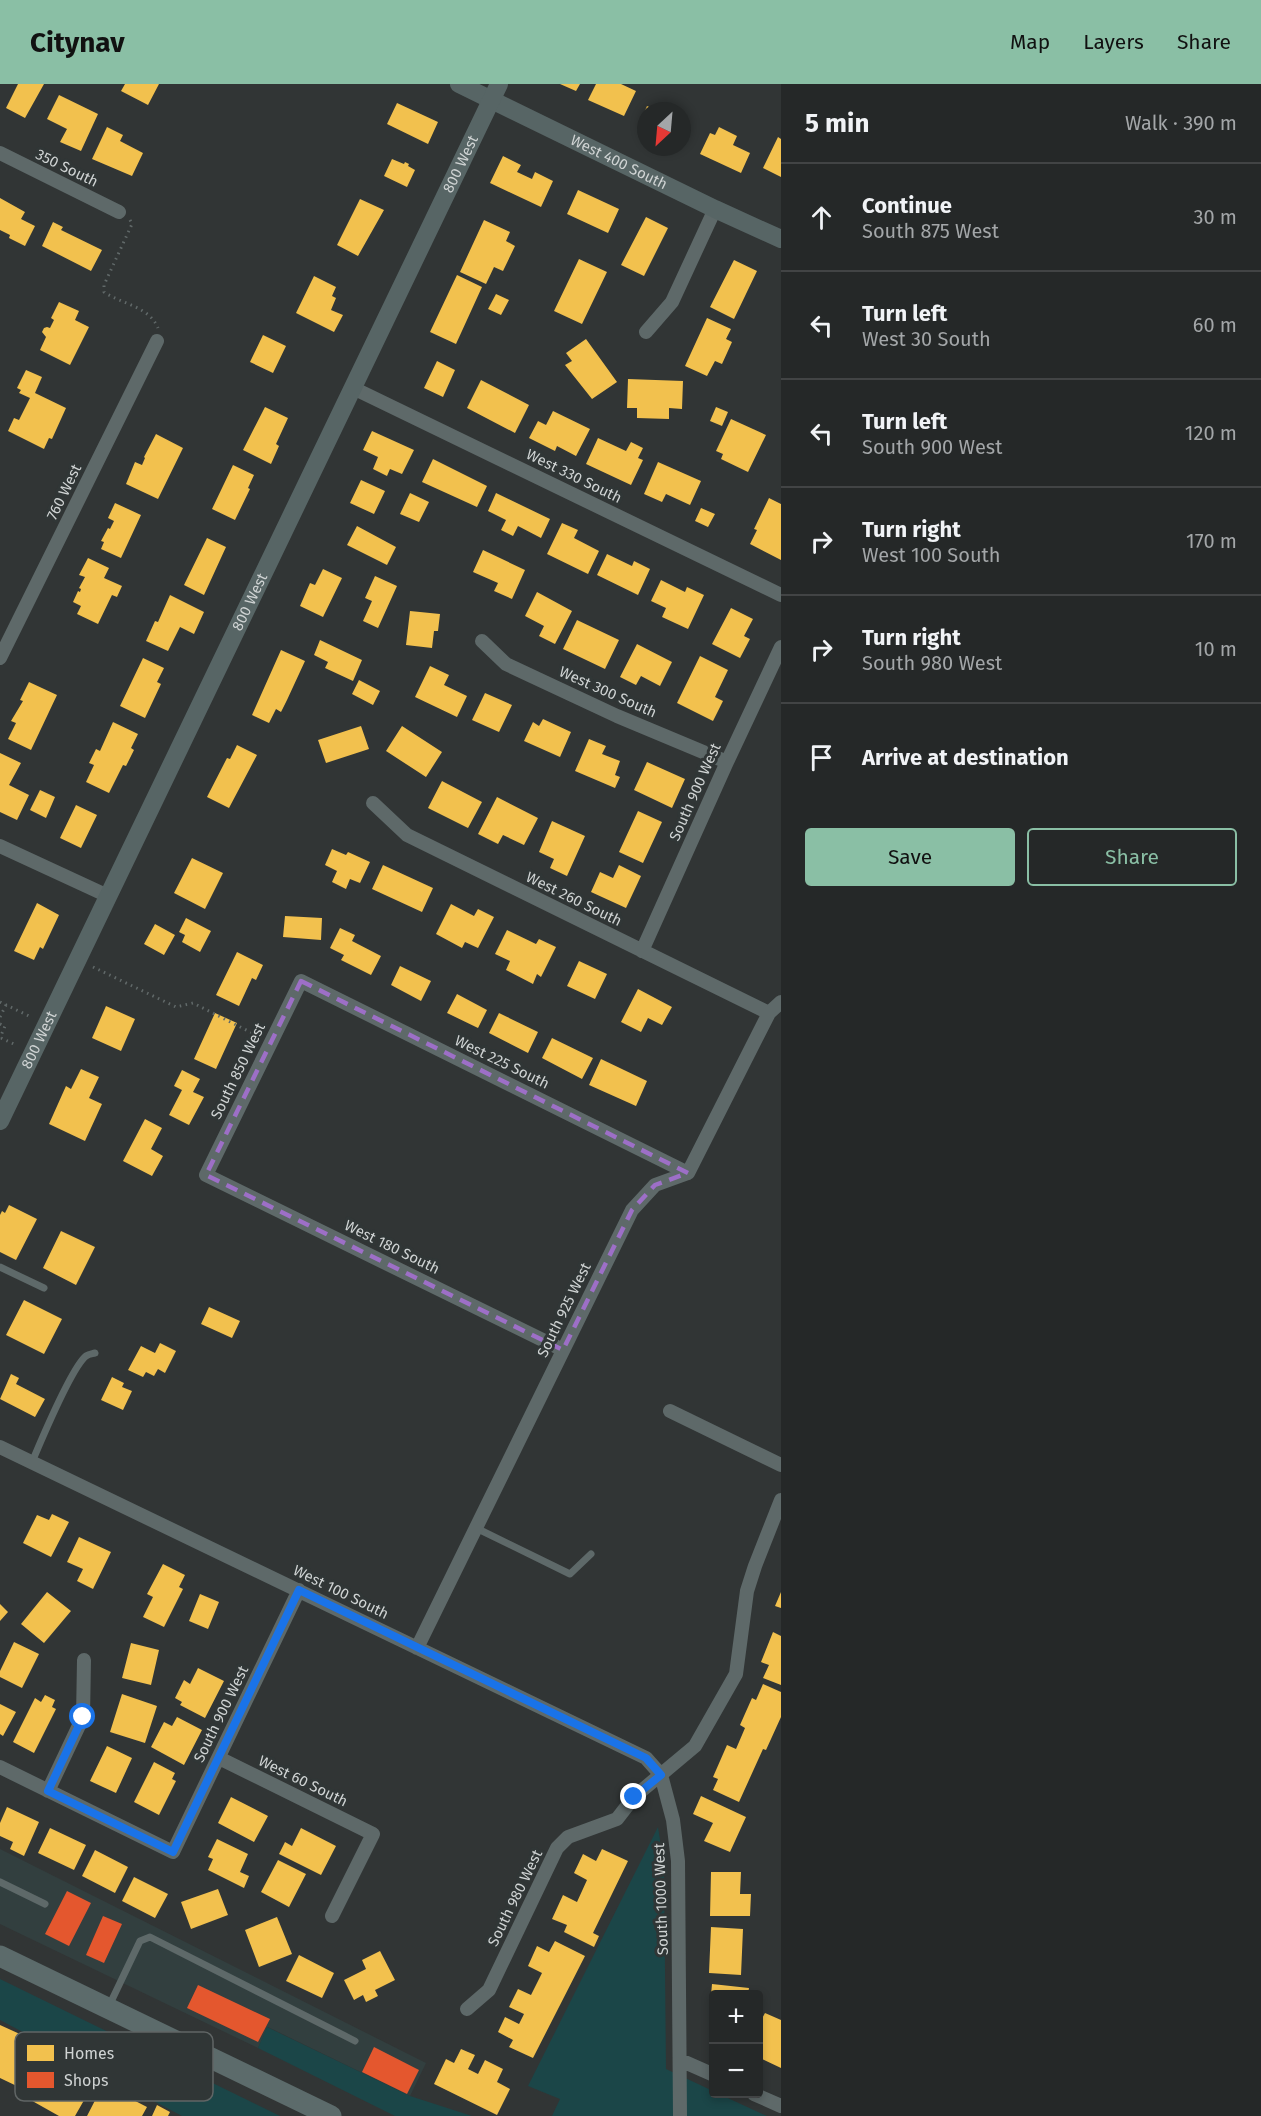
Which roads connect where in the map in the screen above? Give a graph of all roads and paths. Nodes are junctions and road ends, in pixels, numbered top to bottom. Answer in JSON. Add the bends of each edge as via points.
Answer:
{"nodes":[{"id":1,"x":459,"y":84,"type":"edge"},
{"id":2,"x":495,"y":92,"type":"edge"},
{"id":3,"x":0,"y":153,"type":"edge"},
{"id":4,"x":716,"y":209,"type":"junction"},
{"id":5,"x":119,"y":212,"type":"joint"},
{"id":6,"x":781,"y":238,"type":"edge"},
{"id":7,"x":646,"y":332,"type":"dead end"},
{"id":8,"x":157,"y":341,"type":"joint"},
{"id":9,"x":353,"y":388,"type":"junction"},
{"id":10,"x":781,"y":595,"type":"edge"},
{"id":11,"x":482,"y":641,"type":"dead end"},
{"id":12,"x":781,"y":648,"type":"edge"},
{"id":13,"x":0,"y":658,"type":"edge"},
{"id":14,"x":727,"y":762,"type":"junction"},
{"id":15,"x":373,"y":803,"type":"dead end"},
{"id":16,"x":0,"y":846,"type":"edge"},
{"id":17,"x":108,"y":896,"type":"junction"},
{"id":18,"x":642,"y":951,"type":"junction"},
{"id":19,"x":93,"y":967,"type":"dead end"},
{"id":20,"x":300,"y":981,"type":"joint"},
{"id":21,"x":0,"y":1002,"type":"edge"},
{"id":22,"x":781,"y":1002,"type":"edge"},
{"id":23,"x":6,"y":1005,"type":"junction"},
{"id":24,"x":769,"y":1013,"type":"junction"},
{"id":25,"x":29,"y":1016,"type":"dead end"},
{"id":26,"x":0,"y":1017,"type":"edge"},
{"id":27,"x":0,"y":1024,"type":"edge"},
{"id":28,"x":258,"y":1036,"type":"dead end"},
{"id":29,"x":0,"y":1038,"type":"edge"},
{"id":30,"x":15,"y":1045,"type":"dead end"},
{"id":31,"x":3,"y":1109,"type":"edge"},
{"id":32,"x":688,"y":1173,"type":"junction"},
{"id":33,"x":206,"y":1175,"type":"joint"},
{"id":34,"x":0,"y":1267,"type":"edge"},
{"id":35,"x":44,"y":1288,"type":"dead end"},
{"id":36,"x":563,"y":1350,"type":"junction"},
{"id":37,"x":95,"y":1353,"type":"dead end"},
{"id":38,"x":670,"y":1411,"type":"dead end"},
{"id":39,"x":0,"y":1447,"type":"edge"},
{"id":40,"x":32,"y":1462,"type":"junction"},
{"id":41,"x":781,"y":1466,"type":"edge"},
{"id":42,"x":781,"y":1500,"type":"edge"},
{"id":43,"x":476,"y":1528,"type":"junction"},
{"id":44,"x":591,"y":1554,"type":"dead end"},
{"id":45,"x":299,"y":1590,"type":"junction"},
{"id":46,"x":417,"y":1648,"type":"junction"},
{"id":47,"x":84,"y":1660,"type":"dead end"},
{"id":48,"x":219,"y":1758,"type":"junction"},
{"id":49,"x":0,"y":1767,"type":"edge"},
{"id":50,"x":661,"y":1775,"type":"junction"},
{"id":51,"x":48,"y":1791,"type":"junction"},
{"id":52,"x":0,"y":1882,"type":"edge"},
{"id":53,"x":45,"y":1904,"type":"dead end"},
{"id":54,"x":332,"y":1916,"type":"dead end"},
{"id":55,"x":0,"y":1956,"type":"edge"},
{"id":56,"x":108,"y":2008,"type":"junction"},
{"id":57,"x":467,"y":2008,"type":"dead end"},
{"id":58,"x":158,"y":2032,"type":"edge"},
{"id":59,"x":356,"y":2041,"type":"dead end"},
{"id":60,"x":213,"y":2059,"type":"edge"},
{"id":61,"x":680,"y":2060,"type":"junction"},
{"id":62,"x":709,"y":2073,"type":"edge"},
{"id":63,"x":763,"y":2098,"type":"edge"},
{"id":64,"x":781,"y":2106,"type":"edge"},
{"id":65,"x":331,"y":2116,"type":"edge"},
{"id":66,"x":680,"y":2116,"type":"edge"}],
"edges":[{"from":1,"to":2,"type":"street","name":"West 400 South"},
{"from":2,"to":4,"type":"street","name":"West 400 South"},
{"from":2,"to":9,"type":"street","name":"800 West"},
{"from":3,"to":5,"type":"street","name":"350 South"},
{"from":4,"to":6,"type":"street","name":"West 400 South"},
{"from":4,"to":7,"type":"street","via":[[672,302]]},
{"from":5,"to":8,"type":"path","via":[[132,224],[104,292],[154,319]]},
{"from":8,"to":13,"type":"street","name":"760 West"},
{"from":9,"to":10,"type":"street","name":"West 330 South"},
{"from":9,"to":17,"type":"street","name":"800 West"},
{"from":11,"to":14,"type":"street","name":"West 300 South","via":[[507,664]]},
{"from":12,"to":14,"type":"street","name":"South 900 West"},
{"from":14,"to":18,"type":"street","name":"South 900 West"},
{"from":15,"to":18,"type":"street","name":"West 260 South","via":[[407,835]]},
{"from":16,"to":17,"type":"street"},
{"from":17,"to":31,"type":"street","name":"800 West"},
{"from":18,"to":24,"type":"street","name":"West 260 South"},
{"from":19,"to":28,"type":"path","via":[[176,1007],[193,1003]]},
{"from":20,"to":32,"type":"street","name":"West 225 South"},
{"from":20,"to":33,"type":"street","name":"South 850 West"},
{"from":21,"to":23,"type":"path"},
{"from":22,"to":24,"type":"street"},
{"from":23,"to":25,"type":"path"},
{"from":23,"to":26,"type":"path"},
{"from":24,"to":32,"type":"street"},
{"from":27,"to":29,"type":"path","via":[[5,1026]]},
{"from":29,"to":30,"type":"path"},
{"from":32,"to":36,"type":"street","name":"South 925 West","via":[[655,1185],[632,1210]]},
{"from":33,"to":36,"type":"street","name":"West 180 South"},
{"from":34,"to":35,"type":"lane"},
{"from":36,"to":43,"type":"street","name":"South 925 West"},
{"from":37,"to":40,"type":"lane","via":[[88,1354],[74,1373]]},
{"from":38,"to":41,"type":"street"},
{"from":39,"to":40,"type":"street","name":"West 100 South"},
{"from":40,"to":45,"type":"street","name":"West 100 South"},
{"from":42,"to":50,"type":"street","via":[[747,1591],[736,1674],[695,1746]]},
{"from":43,"to":44,"type":"lane","via":[[570,1574]]},
{"from":43,"to":46,"type":"street","name":"South 925 West"},
{"from":45,"to":46,"type":"street","name":"West 100 South"},
{"from":45,"to":48,"type":"street","name":"South 900 West"},
{"from":46,"to":50,"type":"street","name":"West 100 South","via":[[646,1758]]},
{"from":47,"to":51,"type":"street","via":[[83,1717]]},
{"from":48,"to":51,"type":"street","name":"South 900 West","via":[[173,1852]]},
{"from":48,"to":54,"type":"street","name":"West 60 South","via":[[373,1833]]},
{"from":49,"to":51,"type":"street"},
{"from":50,"to":57,"type":"street","name":"South 980 West","via":[[634,1797],[617,1819],[568,1837],[557,1848],[489,1990]]},
{"from":50,"to":61,"type":"street","name":"South 1000 West","via":[[673,1820],[678,1861]]},
{"from":52,"to":53,"type":"lane"},
{"from":55,"to":56,"type":"main road"},
{"from":56,"to":58,"type":"main road"},
{"from":56,"to":59,"type":"lane","via":[[140,1941],[150,1937]]},
{"from":60,"to":65,"type":"main road"},
{"from":61,"to":62,"type":"street"},
{"from":61,"to":66,"type":"street","name":"South 1000 West"},
{"from":63,"to":64,"type":"street"}]}
